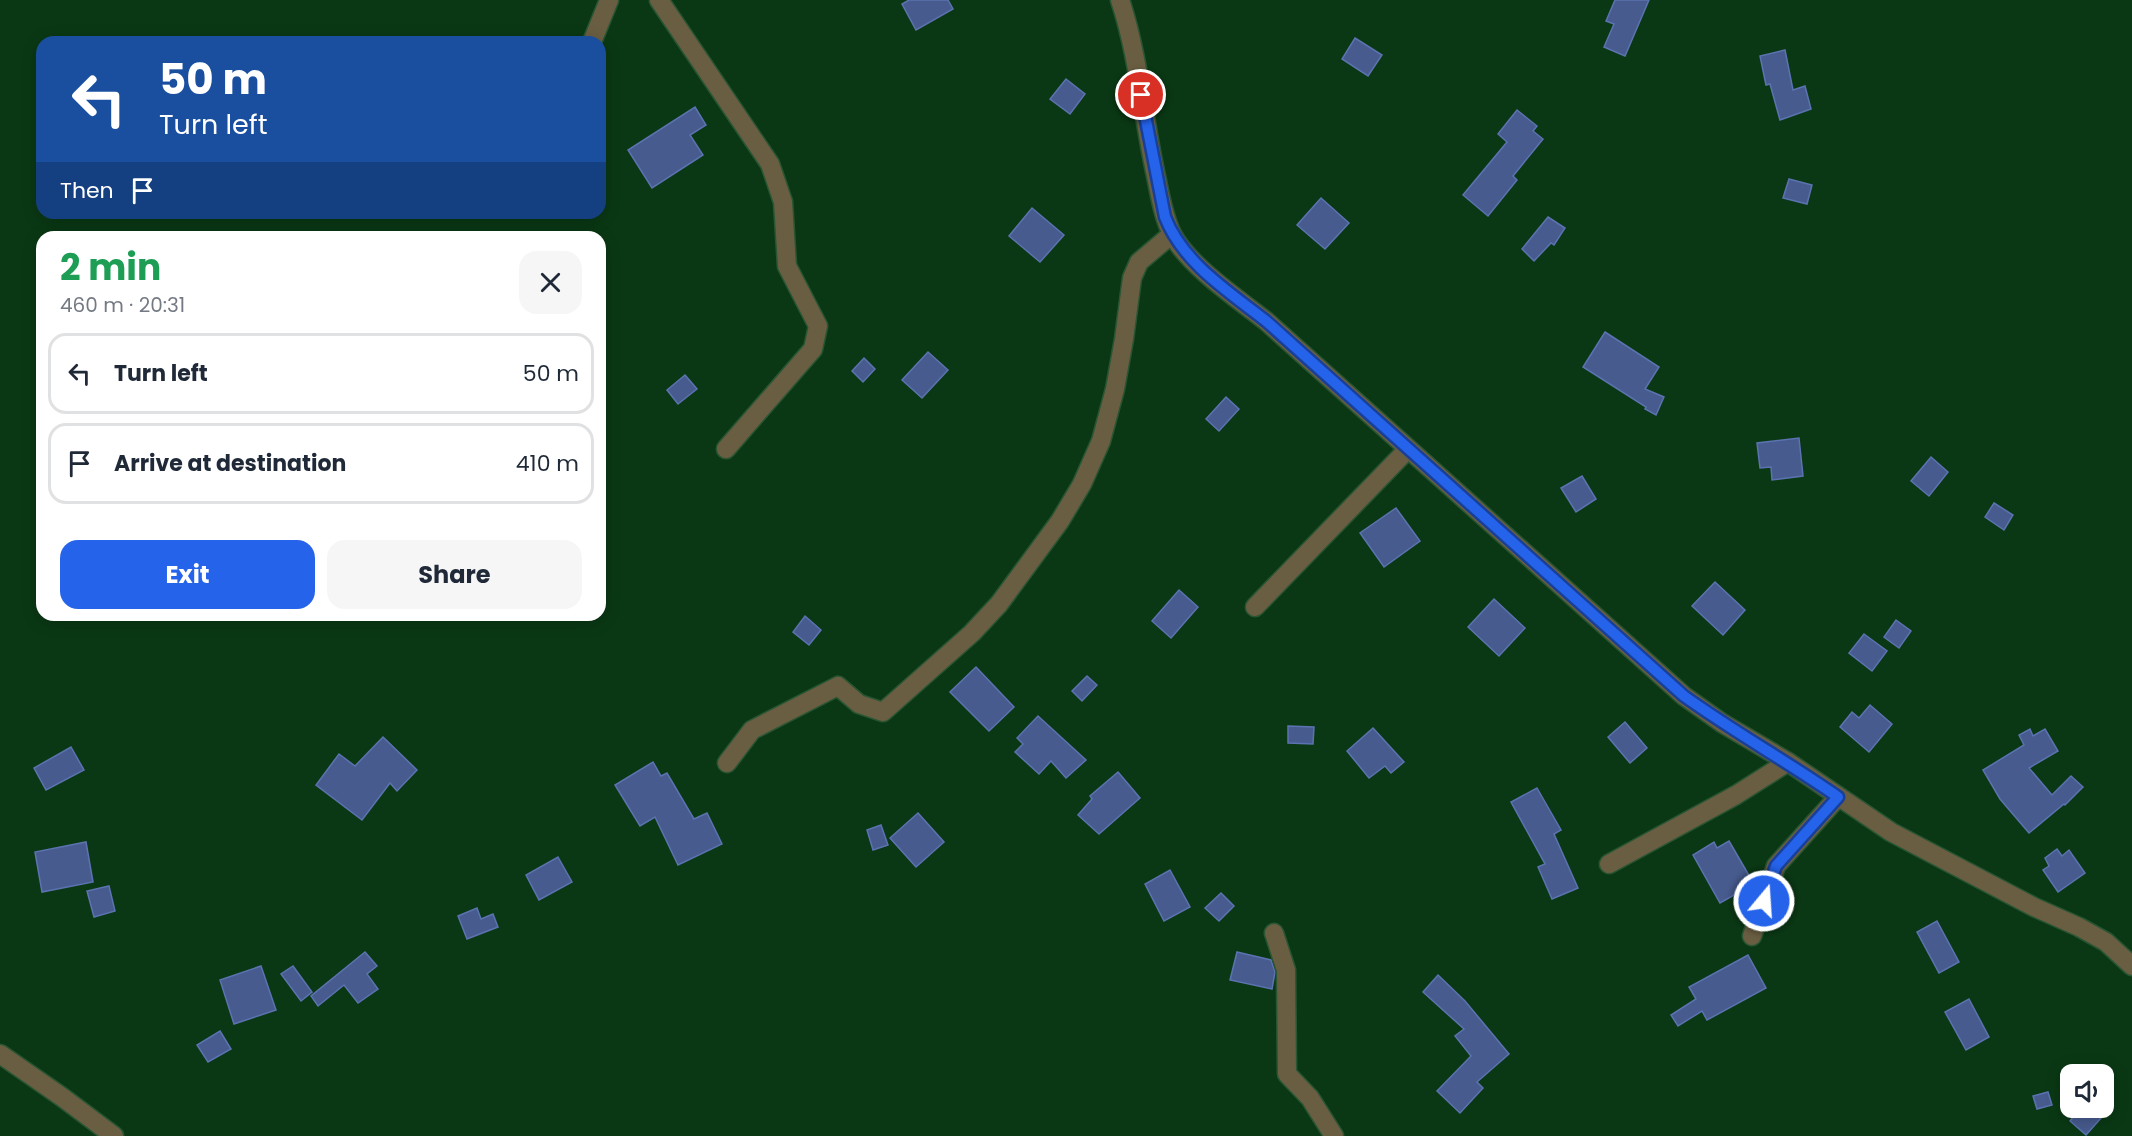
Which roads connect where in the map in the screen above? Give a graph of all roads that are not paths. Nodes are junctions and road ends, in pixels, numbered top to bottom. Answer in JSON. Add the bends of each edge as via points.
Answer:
{"nodes":[{"id":1,"x":609,"y":0,"type":"edge"},
{"id":2,"x":659,"y":0,"type":"edge"},
{"id":3,"x":1120,"y":0,"type":"edge"},
{"id":4,"x":594,"y":36,"type":"edge"},
{"id":5,"x":1172,"y":234,"type":"junction"},
{"id":6,"x":726,"y":449,"type":"dead end"},
{"id":7,"x":1408,"y":449,"type":"junction"},
{"id":8,"x":1255,"y":608,"type":"dead end"},
{"id":9,"x":1788,"y":762,"type":"junction"},
{"id":10,"x":727,"y":763,"type":"dead end"},
{"id":11,"x":1838,"y":797,"type":"junction"},
{"id":12,"x":1609,"y":864,"type":"dead end"},
{"id":13,"x":1274,"y":933,"type":"dead end"},
{"id":14,"x":1752,"y":936,"type":"dead end"},
{"id":15,"x":2132,"y":966,"type":"edge"},
{"id":16,"x":0,"y":1054,"type":"edge"},
{"id":17,"x":114,"y":1136,"type":"edge"},
{"id":18,"x":1334,"y":1136,"type":"edge"}],
"edges":[{"from":1,"to":4,"type":"street"},
{"from":2,"to":6,"type":"street","via":[[770,164],[783,202],[787,266],[818,326],[813,349]]},
{"from":3,"to":5,"type":"street","via":[[1134,53],[1162,206]]},
{"from":5,"to":7,"type":"street","via":[[1197,264]]},
{"from":5,"to":10,"type":"street","via":[[1139,262],[1132,278],[1115,389],[1101,441],[1082,484],[999,604],[883,712],[859,704],[838,686],[752,730]]},
{"from":7,"to":8,"type":"street"},
{"from":7,"to":9,"type":"street","via":[[1684,696]]},
{"from":9,"to":11,"type":"street"},
{"from":9,"to":12,"type":"street"},
{"from":11,"to":14,"type":"street","via":[[1776,866]]},
{"from":11,"to":15,"type":"street","via":[[1918,847],[2106,942]]},
{"from":13,"to":18,"type":"street","via":[[1286,970],[1287,1074],[1310,1098]]},
{"from":16,"to":17,"type":"street"}]}
